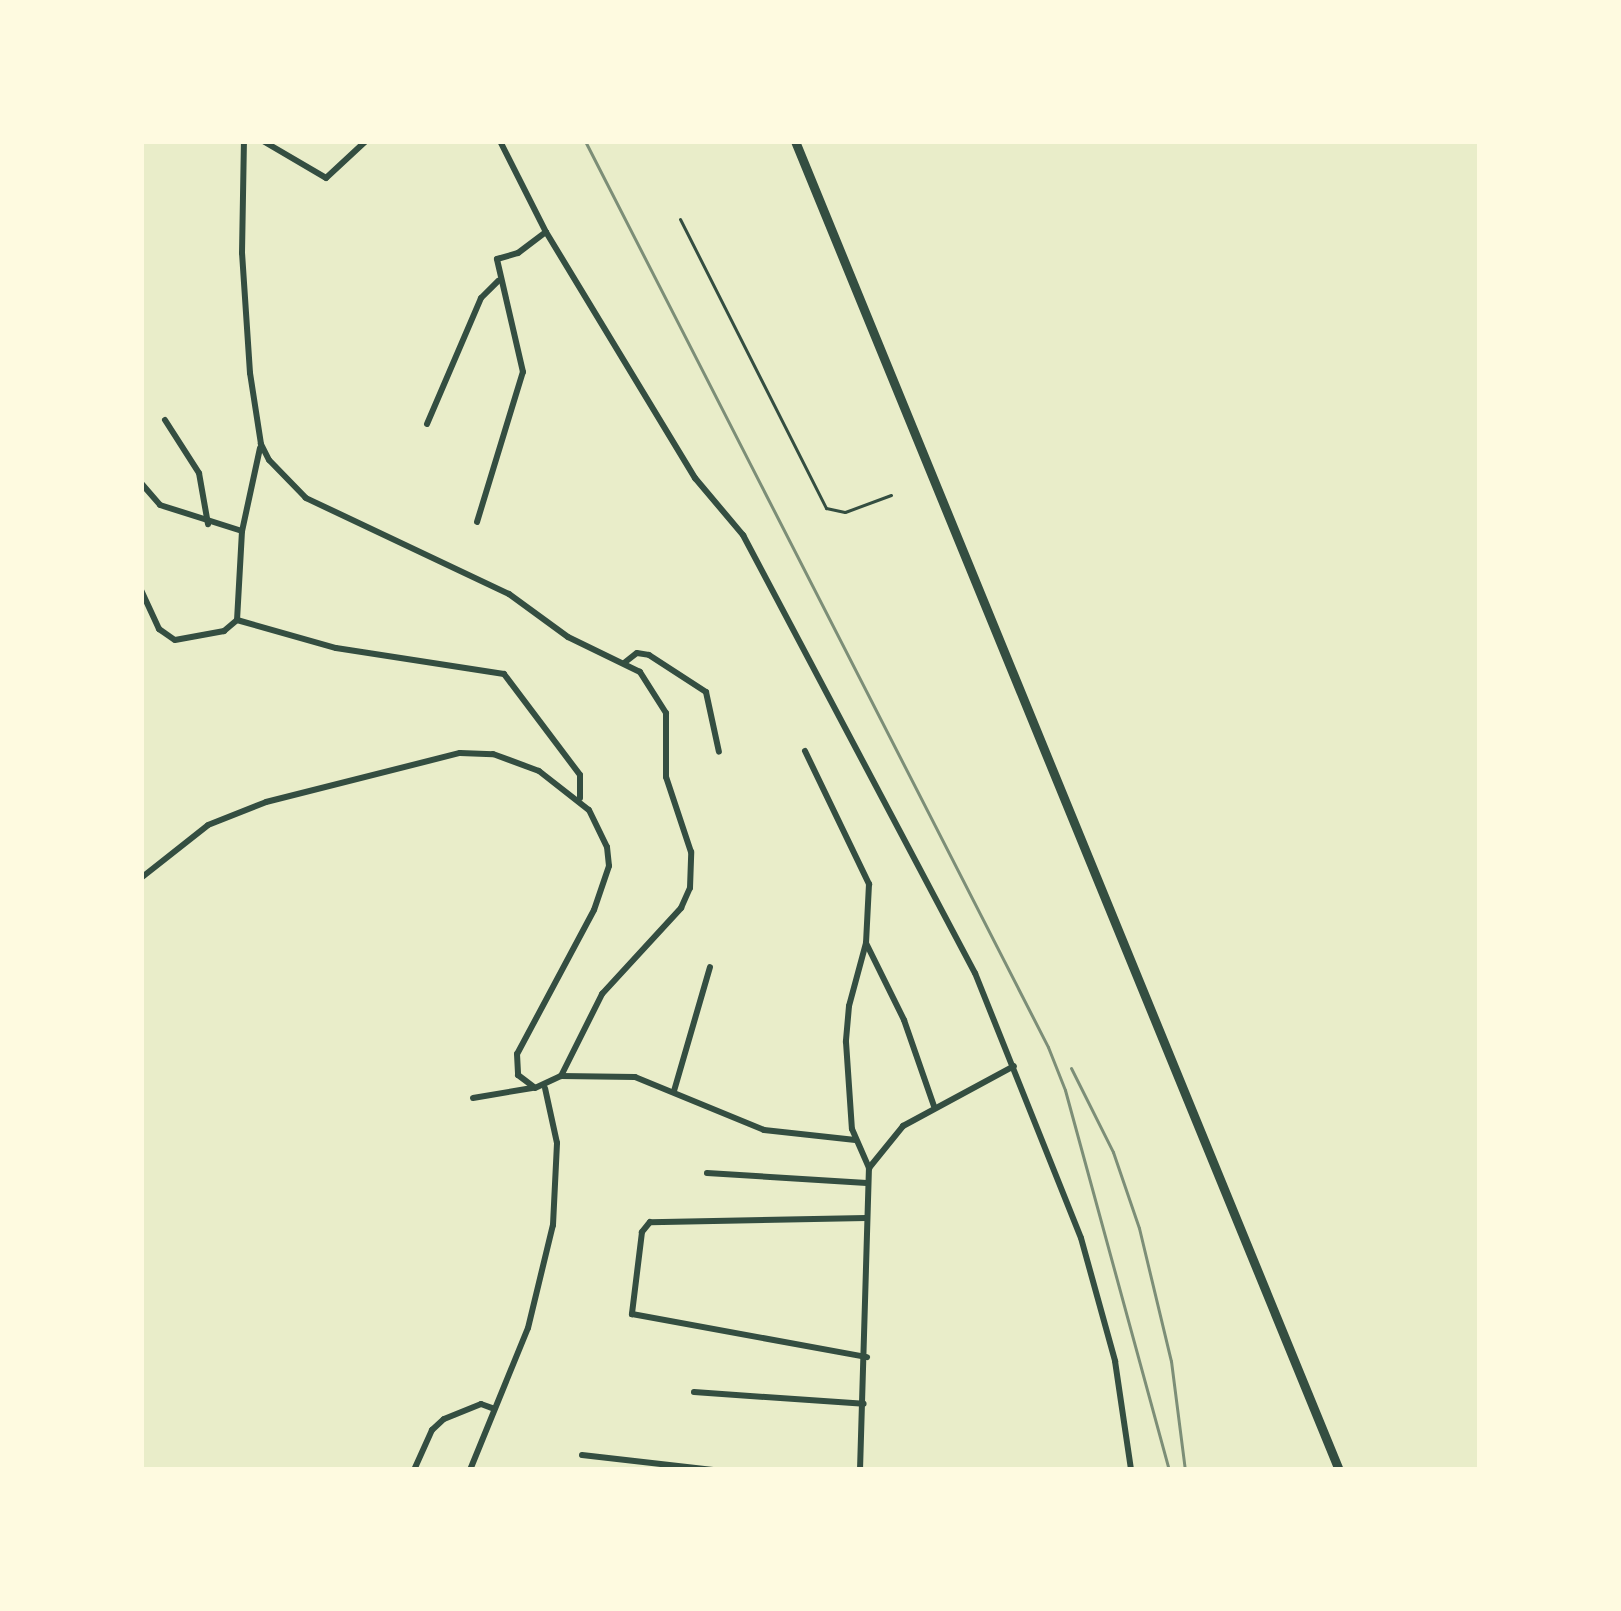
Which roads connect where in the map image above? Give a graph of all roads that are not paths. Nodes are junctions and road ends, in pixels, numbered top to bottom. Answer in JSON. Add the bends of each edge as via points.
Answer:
{"nodes":[{"id":1,"x":244,"y":141,"type":"edge"},
{"id":2,"x":263,"y":141,"type":"edge"},
{"id":3,"x":366,"y":141,"type":"edge"},
{"id":4,"x":500,"y":141,"type":"edge"},
{"id":5,"x":795,"y":141,"type":"edge"},
{"id":6,"x":680,"y":219,"type":"dead end"},
{"id":7,"x":547,"y":232,"type":"junction"},
{"id":8,"x":498,"y":281,"type":"junction"},
{"id":9,"x":165,"y":420,"type":"dead end"},
{"id":10,"x":427,"y":424,"type":"dead end"},
{"id":11,"x":261,"y":445,"type":"junction"},
{"id":12,"x":141,"y":483,"type":"edge"},
{"id":13,"x":892,"y":495,"type":"dead end"},
{"id":14,"x":478,"y":522,"type":"dead end"},
{"id":15,"x":208,"y":524,"type":"junction"},
{"id":16,"x":242,"y":531,"type":"junction"},
{"id":17,"x":141,"y":590,"type":"edge"},
{"id":18,"x":237,"y":620,"type":"junction"},
{"id":19,"x":623,"y":664,"type":"junction"},
{"id":20,"x":805,"y":751,"type":"dead end"},
{"id":21,"x":718,"y":752,"type":"dead end"},
{"id":22,"x":580,"y":798,"type":"junction"},
{"id":23,"x":141,"y":878,"type":"edge"},
{"id":24,"x":866,"y":943,"type":"junction"},
{"id":25,"x":710,"y":967,"type":"dead end"},
{"id":26,"x":1014,"y":1066,"type":"junction"},
{"id":27,"x":561,"y":1076,"type":"junction"},
{"id":28,"x":540,"y":1087,"type":"junction"},
{"id":29,"x":674,"y":1091,"type":"junction"},
{"id":30,"x":473,"y":1098,"type":"dead end"},
{"id":31,"x":934,"y":1106,"type":"junction"},
{"id":32,"x":855,"y":1140,"type":"junction"},
{"id":33,"x":869,"y":1168,"type":"junction"},
{"id":34,"x":706,"y":1173,"type":"dead end"},
{"id":35,"x":867,"y":1183,"type":"junction"},
{"id":36,"x":866,"y":1218,"type":"junction"},
{"id":37,"x":867,"y":1357,"type":"junction"},
{"id":38,"x":694,"y":1392,"type":"dead end"},
{"id":39,"x":864,"y":1404,"type":"junction"},
{"id":40,"x":492,"y":1408,"type":"junction"},
{"id":41,"x":582,"y":1455,"type":"dead end"},
{"id":42,"x":413,"y":1470,"type":"edge"},
{"id":43,"x":470,"y":1470,"type":"edge"},
{"id":44,"x":713,"y":1470,"type":"edge"},
{"id":45,"x":860,"y":1470,"type":"edge"},
{"id":46,"x":1131,"y":1470,"type":"edge"},
{"id":47,"x":1339,"y":1470,"type":"edge"}],
"edges":[{"from":1,"to":11,"type":"street","via":[[242,253]]},
{"from":2,"to":3,"type":"street","via":[[326,178]]},
{"from":4,"to":7,"type":"street"},
{"from":5,"to":47,"type":"main road"},
{"from":6,"to":13,"type":"lane","via":[[826,508],[845,512]]},
{"from":7,"to":8,"type":"street","via":[[497,259]]},
{"from":7,"to":26,"type":"street","via":[[695,478],[743,535],[975,973]]},
{"from":8,"to":10,"type":"street","via":[[481,298]]},
{"from":8,"to":14,"type":"street","via":[[523,372]]},
{"from":9,"to":15,"type":"street","via":[[200,473]]},
{"from":11,"to":16,"type":"street"},
{"from":11,"to":19,"type":"street","via":[[280,477],[306,498],[509,594]]},
{"from":12,"to":15,"type":"street","via":[[160,505]]},
{"from":15,"to":16,"type":"street"},
{"from":16,"to":18,"type":"street"},
{"from":17,"to":18,"type":"street","via":[[159,629],[175,640],[202,638]]},
{"from":18,"to":22,"type":"street","via":[[335,648],[504,674],[580,775]]},
{"from":19,"to":21,"type":"street","via":[[649,655],[706,692]]},
{"from":19,"to":27,"type":"street","via":[[651,683],[666,713],[666,777],[691,852],[690,888],[602,994]]},
{"from":20,"to":24,"type":"street","via":[[869,884]]},
{"from":22,"to":23,"type":"street","via":[[515,760],[460,752],[235,812]]},
{"from":22,"to":28,"type":"street","via":[[609,866],[517,1054],[518,1075]]},
{"from":24,"to":31,"type":"street"},
{"from":24,"to":32,"type":"street","via":[[848,1024]]},
{"from":25,"to":29,"type":"street"},
{"from":26,"to":31,"type":"street"},
{"from":26,"to":46,"type":"street","via":[[1093,1280],[1124,1400]]},
{"from":27,"to":28,"type":"street"},
{"from":27,"to":29,"type":"street","via":[[625,1076]]},
{"from":28,"to":30,"type":"street"},
{"from":28,"to":40,"type":"street","via":[[557,1143],[554,1226],[528,1328]]},
{"from":29,"to":32,"type":"street","via":[[764,1130]]},
{"from":31,"to":33,"type":"street","via":[[893,1134]]},
{"from":32,"to":33,"type":"street"},
{"from":33,"to":35,"type":"street"},
{"from":34,"to":35,"type":"street"},
{"from":35,"to":36,"type":"street"},
{"from":36,"to":37,"type":"street"},
{"from":36,"to":37,"type":"street","via":[[653,1220],[644,1227],[632,1314]]},
{"from":37,"to":39,"type":"street"},
{"from":38,"to":39,"type":"street"},
{"from":39,"to":45,"type":"street"},
{"from":40,"to":42,"type":"street","via":[[481,1404],[444,1419]]},
{"from":40,"to":43,"type":"street"},
{"from":41,"to":44,"type":"street"}]}
